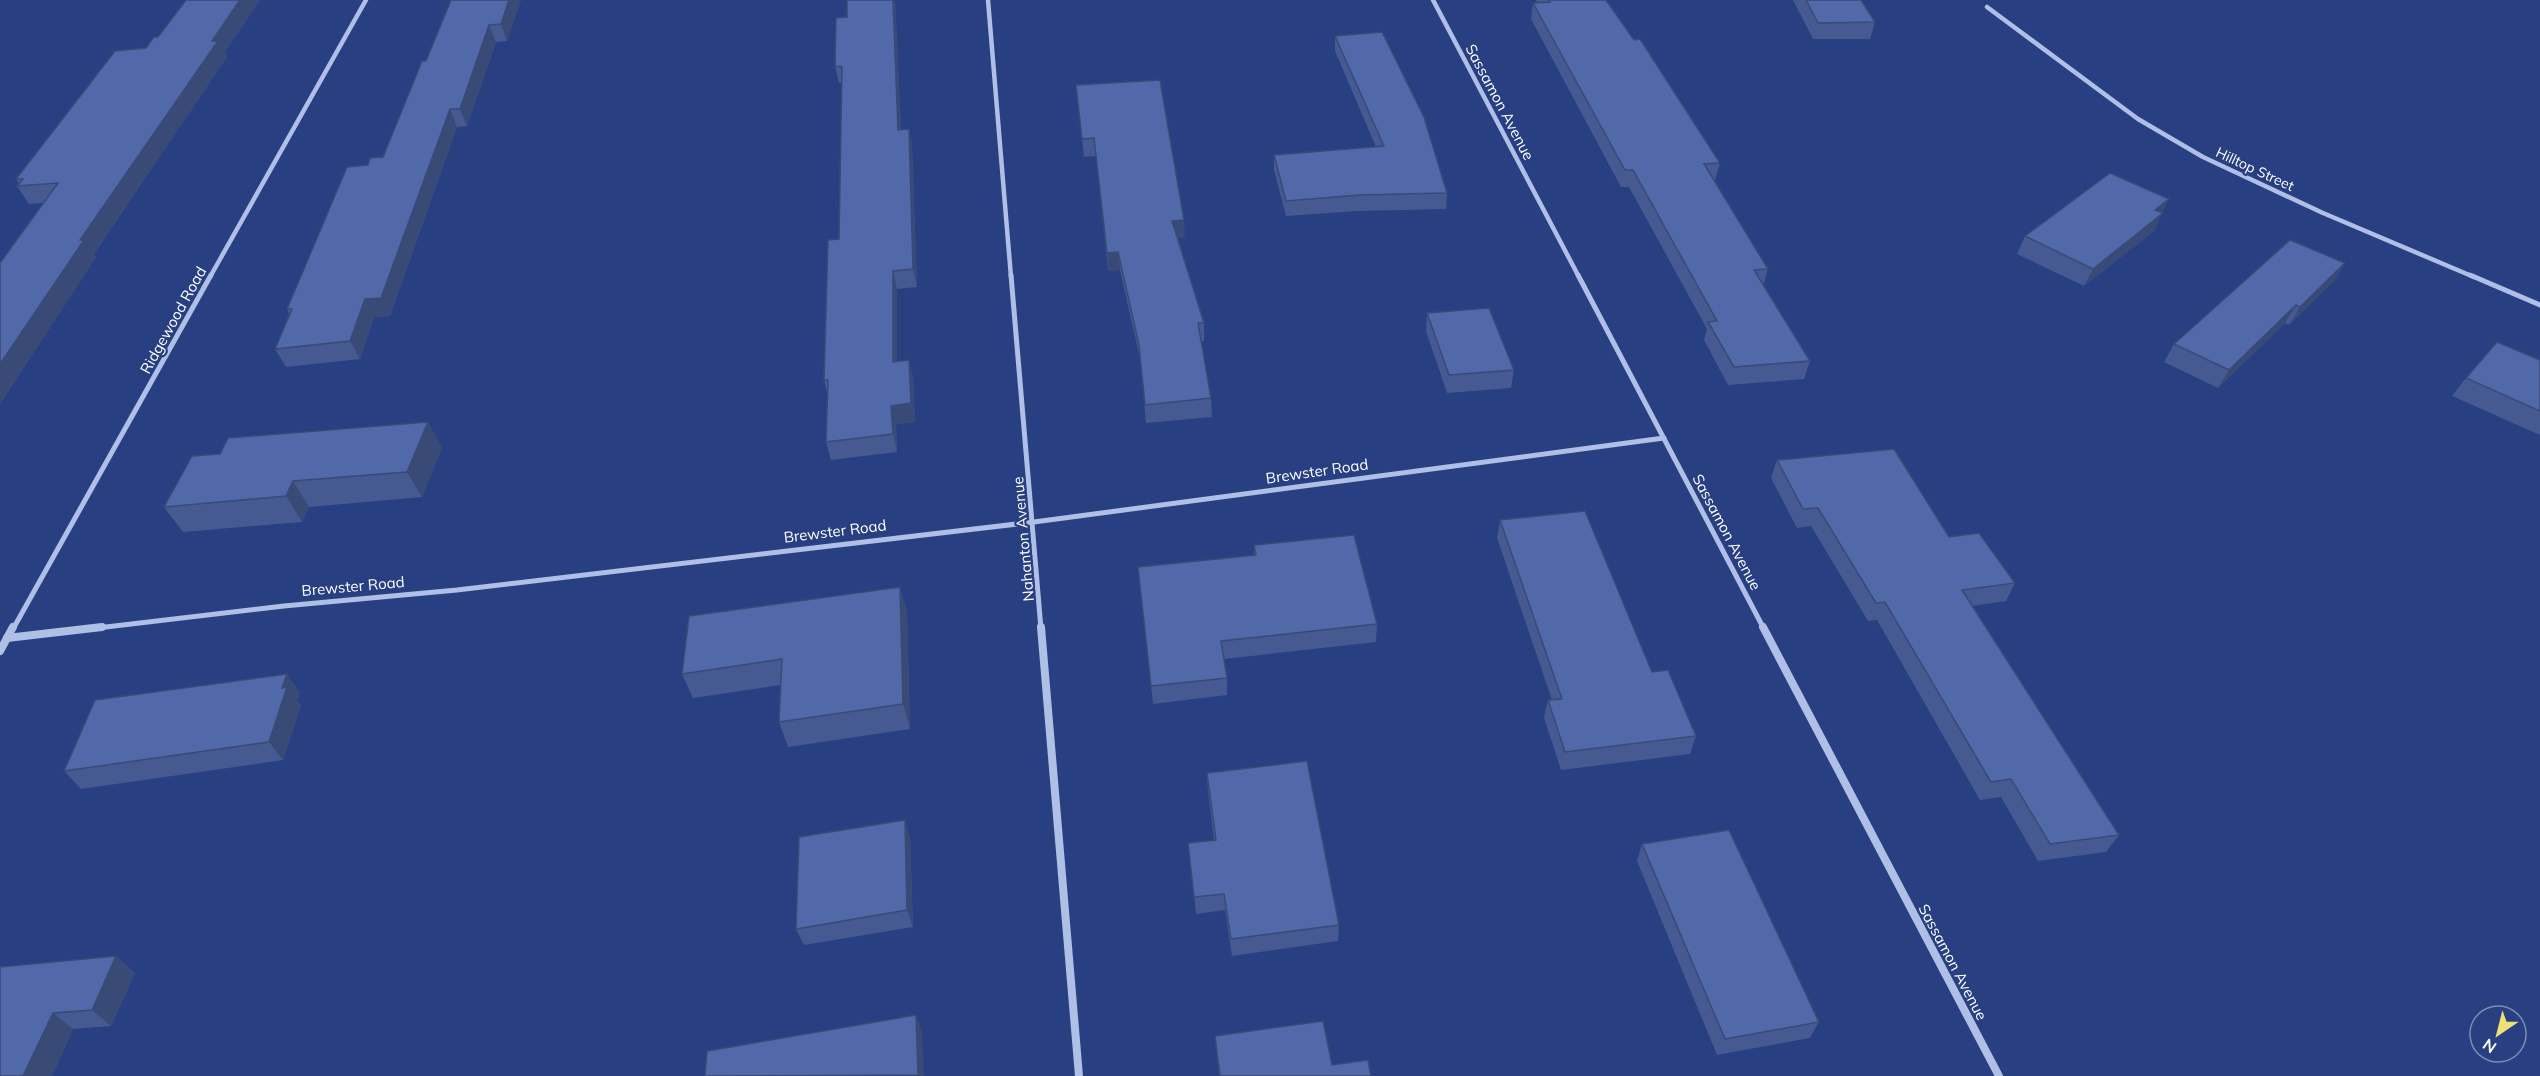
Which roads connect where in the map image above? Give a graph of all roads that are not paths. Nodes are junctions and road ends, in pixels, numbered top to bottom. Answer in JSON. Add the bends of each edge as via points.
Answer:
{"nodes":[{"id":1,"x":366,"y":0,"type":"edge"},
{"id":2,"x":988,"y":0,"type":"edge"},
{"id":3,"x":1433,"y":0,"type":"edge"},
{"id":4,"x":1987,"y":7,"type":"dead end"},
{"id":5,"x":2540,"y":305,"type":"edge"},
{"id":6,"x":1664,"y":438,"type":"junction"},
{"id":7,"x":1034,"y":522,"type":"junction"},
{"id":8,"x":7,"y":638,"type":"junction"},
{"id":9,"x":0,"y":651,"type":"edge"},
{"id":10,"x":1079,"y":1076,"type":"edge"},
{"id":11,"x":1999,"y":1076,"type":"edge"}],
"edges":[{"from":1,"to":8,"type":"street","name":"Ridgewood Road"},
{"from":2,"to":7,"type":"street","name":"Nahanton Avenue"},
{"from":3,"to":6,"type":"street","name":"Sassamon Avenue"},
{"from":4,"to":5,"type":"street","name":"Hilltop Street","via":[[2138,119],[2203,157],[2323,213]]},
{"from":6,"to":7,"type":"street","name":"Brewster Road"},
{"from":6,"to":11,"type":"street","name":"Sassamon Avenue"},
{"from":7,"to":8,"type":"street","name":"Brewster Road"},
{"from":7,"to":10,"type":"street","name":"Nahanton Avenue"},
{"from":8,"to":9,"type":"street","name":"Ridgewood Road"}]}
